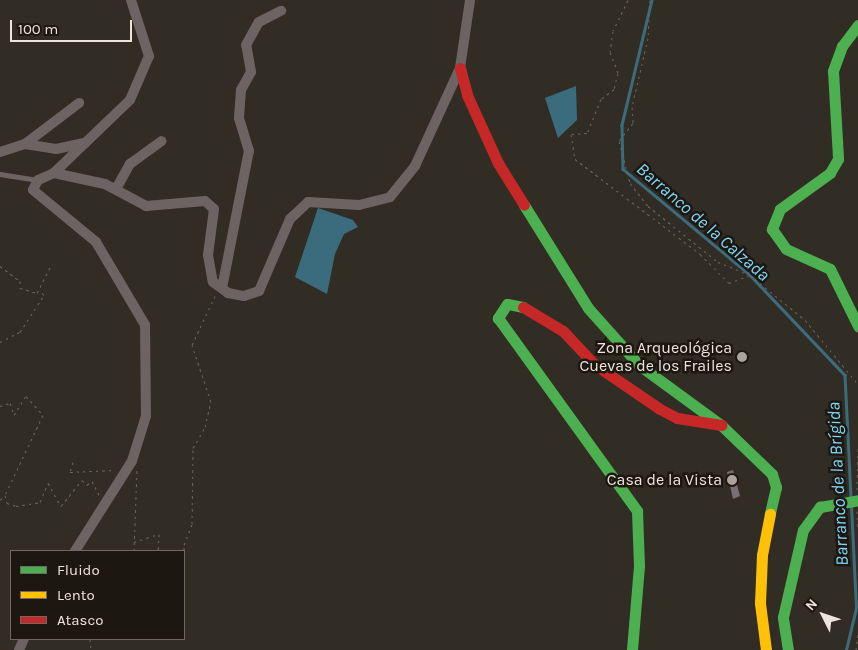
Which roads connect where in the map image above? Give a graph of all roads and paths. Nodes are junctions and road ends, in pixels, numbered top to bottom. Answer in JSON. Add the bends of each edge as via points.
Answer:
{"nodes":[{"id":1,"x":131,"y":0,"type":"edge"},
{"id":2,"x":470,"y":0,"type":"edge"},
{"id":3,"x":628,"y":0,"type":"edge"},
{"id":4,"x":650,"y":0,"type":"edge"},
{"id":5,"x":281,"y":12,"type":"dead end"},
{"id":6,"x":858,"y":25,"type":"edge"},
{"id":7,"x":460,"y":68,"type":"junction"},
{"id":8,"x":79,"y":104,"type":"dead end"},
{"id":9,"x":162,"y":141,"type":"dead end"},
{"id":10,"x":89,"y":142,"type":"junction"},
{"id":11,"x":25,"y":144,"type":"junction"},
{"id":12,"x":0,"y":152,"type":"edge"},
{"id":13,"x":54,"y":173,"type":"junction"},
{"id":14,"x":0,"y":174,"type":"edge"},
{"id":15,"x":38,"y":180,"type":"junction"},
{"id":16,"x":116,"y":190,"type":"junction"},
{"id":17,"x":52,"y":264,"type":"dead end"},
{"id":18,"x":0,"y":266,"type":"edge"},
{"id":19,"x":750,"y":276,"type":"junction"},
{"id":20,"x":220,"y":287,"type":"junction"},
{"id":21,"x":41,"y":292,"type":"junction"},
{"id":22,"x":858,"y":326,"type":"edge"},
{"id":23,"x":0,"y":342,"type":"edge"},
{"id":24,"x":858,"y":384,"type":"edge"},
{"id":25,"x":0,"y":406,"type":"edge"},
{"id":26,"x":721,"y":425,"type":"junction"},
{"id":27,"x":132,"y":461,"type":"junction"},
{"id":28,"x":73,"y":462,"type":"dead end"},
{"id":29,"x":124,"y":475,"type":"junction"},
{"id":30,"x":5,"y":495,"type":"junction"},
{"id":31,"x":0,"y":500,"type":"edge"},
{"id":32,"x":858,"y":500,"type":"edge"},
{"id":33,"x":104,"y":502,"type":"junction"},
{"id":34,"x":133,"y":543,"type":"junction"},
{"id":35,"x":75,"y":550,"type":"edge"},
{"id":36,"x":134,"y":550,"type":"edge"},
{"id":37,"x":158,"y":550,"type":"edge"},
{"id":38,"x":184,"y":550,"type":"edge"},
{"id":39,"x":858,"y":633,"type":"edge"},
{"id":40,"x":632,"y":650,"type":"edge"},
{"id":41,"x":766,"y":650,"type":"edge"},
{"id":42,"x":788,"y":650,"type":"edge"},
{"id":43,"x":856,"y":650,"type":"edge"}],
"edges":[{"from":1,"to":10,"type":"street","via":[[149,56],[130,100]]},
{"from":2,"to":7,"type":"street"},
{"from":3,"to":19,"type":"path","via":[[613,31],[610,52],[618,73],[614,89],[601,99],[587,133],[571,134],[575,159],[700,254],[729,283]]},
{"from":4,"to":19,"type":"path","via":[[648,38],[632,107],[633,123],[619,141],[630,183],[648,206],[718,262]]},
{"from":5,"to":20,"type":"street","via":[[259,22],[246,45],[251,72],[241,90],[239,118],[249,152]]},
{"from":6,"to":22,"type":"street","via":[[842,46],[833,71],[838,159],[830,173],[780,209],[772,229],[786,249],[830,269]]},
{"from":7,"to":20,"type":"street","via":[[415,166],[390,197],[359,206],[308,202],[290,219],[259,291],[244,296]]},
{"from":7,"to":26,"type":"street","via":[[466,95],[498,163],[588,308],[639,365]]},
{"from":8,"to":11,"type":"street"},
{"from":9,"to":16,"type":"street","via":[[130,164]]},
{"from":10,"to":11,"type":"street","via":[[56,149]]},
{"from":10,"to":13,"type":"street","via":[[57,165]]},
{"from":11,"to":12,"type":"street"},
{"from":13,"to":15,"type":"street"},
{"from":13,"to":16,"type":"street"},
{"from":14,"to":15,"type":"lane"},
{"from":15,"to":27,"type":"street","via":[[33,190],[96,242],[146,325],[146,416]]},
{"from":16,"to":20,"type":"street","via":[[146,206],[205,201],[214,209],[208,255],[213,282]]},
{"from":17,"to":21,"type":"path"},
{"from":18,"to":21,"type":"path","via":[[20,281],[20,288]]},
{"from":19,"to":24,"type":"path","via":[[805,320]]},
{"from":20,"to":38,"type":"path","via":[[192,345],[211,402],[205,427],[192,448],[192,524]]},
{"from":21,"to":23,"type":"path","via":[[44,295],[20,332]]},
{"from":25,"to":30,"type":"path","via":[[10,403],[14,415],[26,396],[43,415]]},
{"from":26,"to":40,"type":"street","via":[[677,418],[594,364],[563,331],[525,307],[507,304],[500,308],[498,318],[505,330],[637,512],[639,566]]},
{"from":26,"to":41,"type":"street","via":[[772,474],[776,487],[762,555],[760,603]]},
{"from":27,"to":29,"type":"street"},
{"from":27,"to":34,"type":"path","via":[[138,462]]},
{"from":28,"to":29,"type":"path","via":[[70,472],[117,470]]},
{"from":29,"to":33,"type":"street"},
{"from":30,"to":31,"type":"path"},
{"from":30,"to":33,"type":"path","via":[[7,503],[16,506],[40,502],[48,483],[61,506],[82,480],[87,485],[92,481]]},
{"from":32,"to":42,"type":"street","via":[[820,506],[803,530],[783,617]]},
{"from":33,"to":35,"type":"street"},
{"from":34,"to":36,"type":"path"},
{"from":34,"to":37,"type":"path","via":[[159,534]]},
{"from":39,"to":43,"type":"path"}]}
